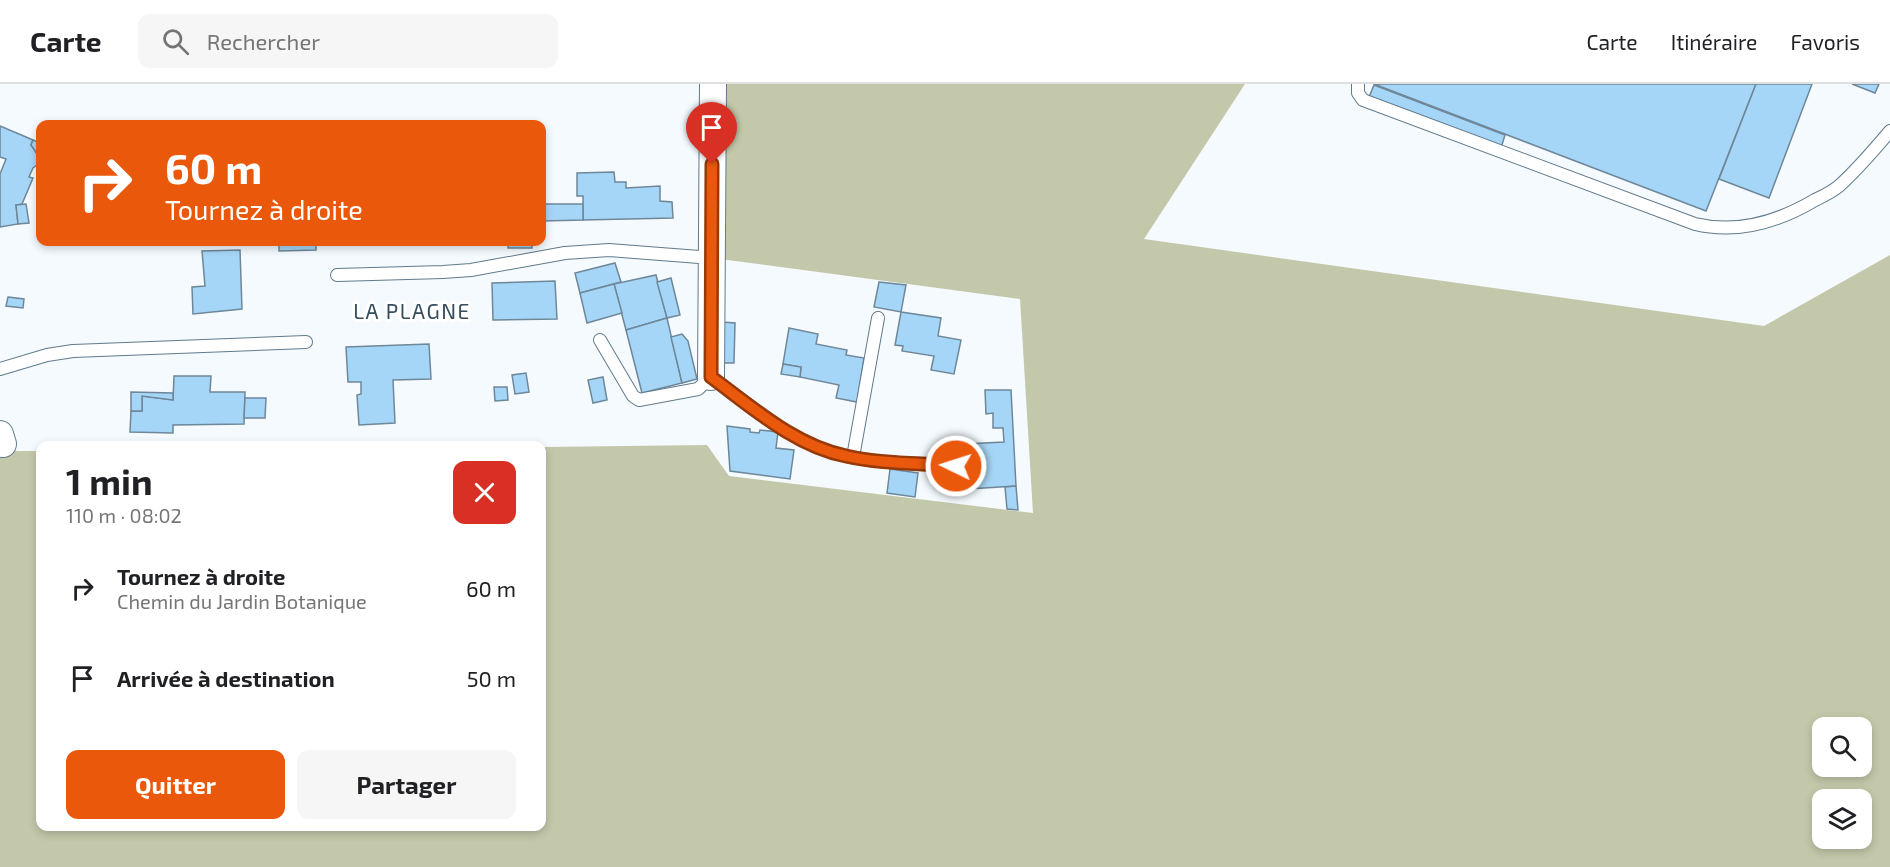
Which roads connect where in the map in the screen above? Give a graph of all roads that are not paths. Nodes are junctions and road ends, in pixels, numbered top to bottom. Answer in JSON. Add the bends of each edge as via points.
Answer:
{"nodes":[{"id":1,"x":713,"y":84,"type":"edge"},
{"id":2,"x":1358,"y":84,"type":"edge"},
{"id":3,"x":1890,"y":131,"type":"edge"},
{"id":4,"x":712,"y":258,"type":"junction"},
{"id":5,"x":338,"y":274,"type":"dead end"},
{"id":6,"x":878,"y":318,"type":"dead end"},
{"id":7,"x":600,"y":340,"type":"dead end"},
{"id":8,"x":306,"y":342,"type":"dead end"},
{"id":9,"x":0,"y":369,"type":"edge"},
{"id":10,"x":711,"y":377,"type":"junction"},
{"id":11,"x":853,"y":457,"type":"junction"},
{"id":12,"x":956,"y":466,"type":"dead end"}],
"edges":[{"from":1,"to":4,"type":"street"},
{"from":2,"to":3,"type":"lane","via":[[1358,93],[1364,100],[1711,227],[1762,224],[1797,211],[1837,187]]},
{"from":4,"to":5,"type":"lane","via":[[621,249],[566,253],[471,270]]},
{"from":4,"to":10,"type":"street"},
{"from":6,"to":11,"type":"lane"},
{"from":7,"to":10,"type":"lane","via":[[639,400],[698,389]]},
{"from":8,"to":9,"type":"lane","via":[[73,351]]},
{"from":10,"to":11,"type":"lane","via":[[793,435]]},
{"from":11,"to":12,"type":"lane"}]}
